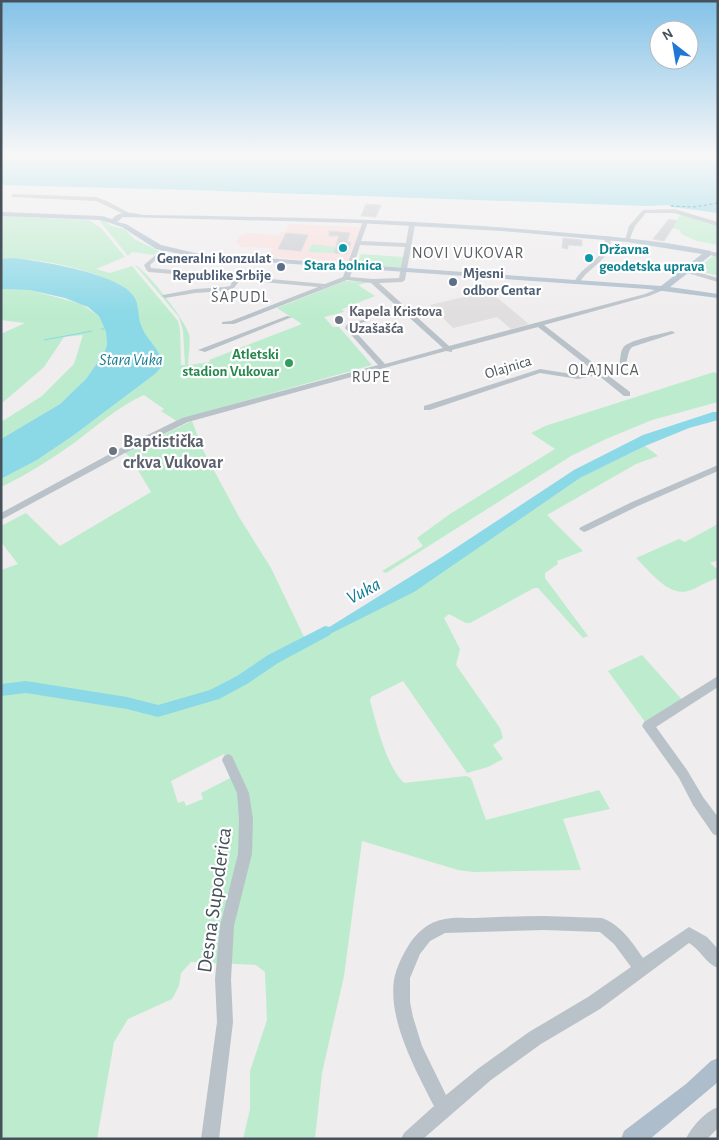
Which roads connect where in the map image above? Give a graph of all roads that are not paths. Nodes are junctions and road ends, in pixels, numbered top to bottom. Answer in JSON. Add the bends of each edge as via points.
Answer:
{"nodes":[{"id":1,"x":112,"y":209,"type":"edge"},
{"id":2,"x":1,"y":213,"type":"edge"},
{"id":3,"x":118,"y":215,"type":"junction"},
{"id":4,"x":139,"y":216,"type":"junction"},
{"id":5,"x":365,"y":222,"type":"junction"},
{"id":6,"x":412,"y":224,"type":"junction"},
{"id":7,"x":718,"y":224,"type":"edge"},
{"id":8,"x":124,"y":225,"type":"junction"},
{"id":9,"x":608,"y":238,"type":"junction"},
{"id":10,"x":627,"y":240,"type":"junction"},
{"id":11,"x":359,"y":243,"type":"junction"},
{"id":12,"x":408,"y":245,"type":"junction"},
{"id":13,"x":165,"y":249,"type":"junction"},
{"id":14,"x":708,"y":253,"type":"junction"},
{"id":15,"x":718,"y":254,"type":"edge"},
{"id":16,"x":350,"y":266,"type":"junction"},
{"id":17,"x":405,"y":270,"type":"junction"},
{"id":18,"x":686,"y":271,"type":"junction"},
{"id":19,"x":238,"y":278,"type":"junction"},
{"id":20,"x":346,"y":278,"type":"junction"},
{"id":21,"x":373,"y":280,"type":"junction"},
{"id":22,"x":718,"y":280,"type":"edge"},
{"id":23,"x":577,"y":282,"type":"junction"},
{"id":24,"x":328,"y":286,"type":"junction"},
{"id":25,"x":647,"y":287,"type":"junction"},
{"id":26,"x":664,"y":288,"type":"junction"},
{"id":27,"x":654,"y":293,"type":"junction"},
{"id":28,"x":165,"y":296,"type":"dead end"},
{"id":29,"x":718,"y":296,"type":"edge"},
{"id":30,"x":289,"y":317,"type":"dead end"},
{"id":31,"x":247,"y":318,"type":"junction"},
{"id":32,"x":366,"y":320,"type":"dead end"},
{"id":33,"x":224,"y":323,"type":"dead end"},
{"id":34,"x":540,"y":326,"type":"junction"},
{"id":35,"x":260,"y":328,"type":"junction"},
{"id":36,"x":672,"y":333,"type":"dead end"},
{"id":37,"x":202,"y":350,"type":"dead end"},
{"id":38,"x":449,"y":350,"type":"junction"},
{"id":39,"x":384,"y":367,"type":"junction"},
{"id":40,"x":600,"y":372,"type":"junction"},
{"id":41,"x":628,"y":394,"type":"dead end"},
{"id":42,"x":427,"y":408,"type":"dead end"},
{"id":43,"x":718,"y":468,"type":"edge"},
{"id":44,"x":1,"y":517,"type":"edge"},
{"id":45,"x":584,"y":529,"type":"dead end"},
{"id":46,"x":718,"y":681,"type":"edge"},
{"id":47,"x":228,"y":760,"type":"dead end"},
{"id":48,"x":718,"y":829,"type":"edge"},
{"id":49,"x":718,"y":961,"type":"edge"},
{"id":50,"x":642,"y":969,"type":"junction"},
{"id":51,"x":718,"y":1068,"type":"edge"},
{"id":52,"x":444,"y":1108,"type":"junction"},
{"id":53,"x":718,"y":1116,"type":"edge"},
{"id":54,"x":210,"y":1139,"type":"edge"},
{"id":55,"x":410,"y":1139,"type":"edge"},
{"id":56,"x":632,"y":1139,"type":"edge"},
{"id":57,"x":695,"y":1139,"type":"edge"}],
"edges":[{"from":1,"to":3,"type":"street"},
{"from":2,"to":3,"type":"main road"},
{"from":3,"to":4,"type":"main road"},
{"from":3,"to":8,"type":"main road"},
{"from":4,"to":5,"type":"main road"},
{"from":4,"to":8,"type":"main road","via":[[138,222]]},
{"from":5,"to":6,"type":"main road"},
{"from":5,"to":11,"type":"street"},
{"from":6,"to":9,"type":"main road"},
{"from":6,"to":12,"type":"street"},
{"from":7,"to":10,"type":"street","via":[[674,211],[645,211],[632,226]]},
{"from":8,"to":13,"type":"main road"},
{"from":9,"to":10,"type":"main road"},
{"from":9,"to":23,"type":"street","via":[[606,254],[582,273]]},
{"from":10,"to":14,"type":"main road"},
{"from":11,"to":12,"type":"street"},
{"from":11,"to":16,"type":"street"},
{"from":12,"to":17,"type":"street"},
{"from":13,"to":16,"type":"main road","via":[[195,255]]},
{"from":13,"to":19,"type":"street","via":[[147,265],[149,270]]},
{"from":14,"to":15,"type":"street"},
{"from":14,"to":18,"type":"main road"},
{"from":16,"to":17,"type":"main road"},
{"from":16,"to":20,"type":"street"},
{"from":17,"to":21,"type":"street","via":[[400,280]]},
{"from":17,"to":23,"type":"main road"},
{"from":18,"to":22,"type":"street"},
{"from":18,"to":26,"type":"main road"},
{"from":19,"to":24,"type":"street"},
{"from":19,"to":28,"type":"street","via":[[232,287],[226,289]]},
{"from":20,"to":21,"type":"street"},
{"from":20,"to":24,"type":"street"},
{"from":21,"to":38,"type":"street"},
{"from":23,"to":25,"type":"main road"},
{"from":24,"to":31,"type":"street"},
{"from":25,"to":26,"type":"main road"},
{"from":25,"to":27,"type":"main road"},
{"from":26,"to":27,"type":"street"},
{"from":26,"to":29,"type":"main road"},
{"from":27,"to":34,"type":"street"},
{"from":30,"to":35,"type":"street"},
{"from":31,"to":33,"type":"street"},
{"from":31,"to":35,"type":"street"},
{"from":32,"to":39,"type":"street","via":[[350,324],[348,328]]},
{"from":34,"to":38,"type":"street"},
{"from":34,"to":40,"type":"street"},
{"from":35,"to":37,"type":"street"},
{"from":36,"to":40,"type":"street","name":"Olajnica","via":[[629,345],[622,364]]},
{"from":38,"to":39,"type":"street"},
{"from":39,"to":44,"type":"street","via":[[180,422]]},
{"from":40,"to":41,"type":"street"},
{"from":40,"to":42,"type":"street","name":"Olajnica","via":[[578,377],[540,371]]},
{"from":43,"to":45,"type":"street"},
{"from":46,"to":48,"type":"street","via":[[648,726]]},
{"from":47,"to":54,"type":"street","name":"Desna Supoderica","via":[[243,793],[245,854],[227,926],[223,979],[225,1022]]},
{"from":49,"to":50,"type":"street","via":[[702,942],[689,934]]},
{"from":50,"to":52,"type":"street","via":[[594,1003],[535,1038]]},
{"from":50,"to":52,"type":"street","via":[[610,928],[593,923],[445,926],[423,936],[405,968],[401,984],[402,1010],[426,1073]]},
{"from":51,"to":56,"type":"main road"},
{"from":52,"to":55,"type":"street"},
{"from":53,"to":57,"type":"street"}]}
